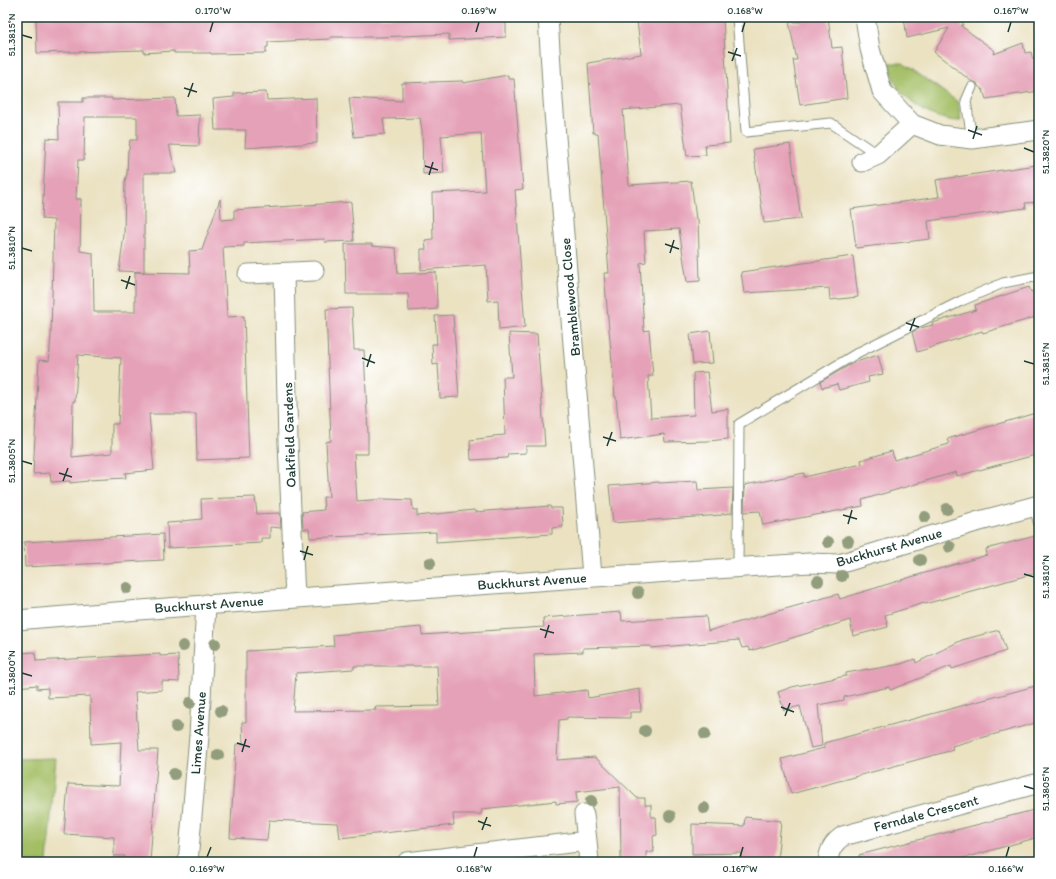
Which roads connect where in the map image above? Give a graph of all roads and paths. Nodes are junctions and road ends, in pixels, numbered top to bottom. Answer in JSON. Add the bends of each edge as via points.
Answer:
{"nodes":[{"id":1,"x":548,"y":17,"type":"edge"},
{"id":2,"x":737,"y":17,"type":"edge"},
{"id":3,"x":865,"y":17,"type":"edge"},
{"id":4,"x":972,"y":87,"type":"dead end"},
{"id":5,"x":912,"y":124,"type":"junction"},
{"id":6,"x":1039,"y":130,"type":"edge"},
{"id":7,"x":972,"y":139,"type":"junction"},
{"id":8,"x":870,"y":158,"type":"joint"},
{"id":9,"x":314,"y":271,"type":"dead end"},
{"id":10,"x":284,"y":273,"type":"junction"},
{"id":11,"x":248,"y":274,"type":"dead end"},
{"id":12,"x":1039,"y":276,"type":"edge"},
{"id":13,"x":1037,"y":506,"type":"edge"},
{"id":14,"x":1039,"y":525,"type":"edge"},
{"id":15,"x":738,"y":568,"type":"junction"},
{"id":16,"x":592,"y":576,"type":"junction"},
{"id":17,"x":295,"y":598,"type":"junction"},
{"id":18,"x":206,"y":604,"type":"junction"},
{"id":19,"x":17,"y":620,"type":"edge"},
{"id":20,"x":1039,"y":783,"type":"edge"},
{"id":21,"x":584,"y":814,"type":"dead end"},
{"id":22,"x":587,"y":841,"type":"junction"},
{"id":23,"x":188,"y":862,"type":"edge"},
{"id":24,"x":407,"y":862,"type":"edge"},
{"id":25,"x":589,"y":862,"type":"edge"},
{"id":26,"x":828,"y":862,"type":"edge"}],
"edges":[{"from":1,"to":16,"type":"street","name":"Bramblewood Close"},
{"from":2,"to":8,"type":"lane","via":[[746,132],[831,123]]},
{"from":3,"to":5,"type":"street","via":[[870,49],[882,91]]},
{"from":4,"to":7,"type":"lane","via":[[966,101]]},
{"from":5,"to":7,"type":"street","via":[[940,135]]},
{"from":5,"to":8,"type":"street"},
{"from":6,"to":7,"type":"street"},
{"from":9,"to":10,"type":"street"},
{"from":10,"to":11,"type":"street"},
{"from":10,"to":17,"type":"street","name":"Oakfield Gardens"},
{"from":12,"to":15,"type":"lane","via":[[1003,283],[961,301],[859,352],[739,424]]},
{"from":13,"to":14,"type":"lane"},
{"from":13,"to":15,"type":"street","name":"Buckhurst Avenue","via":[[839,564],[809,563]]},
{"from":15,"to":16,"type":"street","name":"Buckhurst Avenue"},
{"from":16,"to":17,"type":"street","name":"Buckhurst Avenue"},
{"from":17,"to":18,"type":"street","name":"Buckhurst Avenue"},
{"from":18,"to":19,"type":"street","name":"Buckhurst Avenue"},
{"from":18,"to":23,"type":"street","name":"Limes Avenue","via":[[199,736]]},
{"from":20,"to":26,"type":"street","name":"Ferndale Crescent","via":[[843,836],[831,848]]},
{"from":21,"to":22,"type":"street"},
{"from":22,"to":24,"type":"street"},
{"from":22,"to":25,"type":"street"}]}
